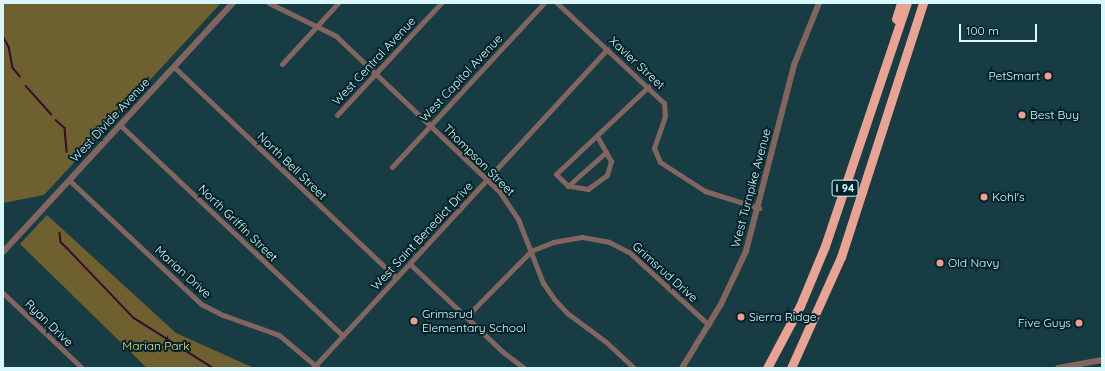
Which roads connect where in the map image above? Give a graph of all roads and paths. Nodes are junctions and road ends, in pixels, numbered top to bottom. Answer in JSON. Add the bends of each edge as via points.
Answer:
{"nodes":[{"id":1,"x":233,"y":3,"type":"edge"},
{"id":2,"x":269,"y":3,"type":"edge"},
{"id":3,"x":338,"y":3,"type":"edge"},
{"id":4,"x":441,"y":3,"type":"edge"},
{"id":5,"x":544,"y":3,"type":"edge"},
{"id":6,"x":557,"y":3,"type":"edge"},
{"id":7,"x":819,"y":3,"type":"edge"},
{"id":8,"x":900,"y":3,"type":"edge"},
{"id":9,"x":907,"y":3,"type":"edge"},
{"id":10,"x":923,"y":3,"type":"edge"},
{"id":11,"x":930,"y":3,"type":"edge"},
{"id":12,"x":318,"y":25,"type":"junction"},
{"id":13,"x":607,"y":49,"type":"junction"},
{"id":14,"x":907,"y":57,"type":"junction"},
{"id":15,"x":282,"y":64,"type":"dead end"},
{"id":16,"x":174,"y":67,"type":"junction"},
{"id":17,"x":376,"y":73,"type":"junction"},
{"id":18,"x":648,"y":87,"type":"junction"},
{"id":19,"x":338,"y":115,"type":"dead end"},
{"id":20,"x":120,"y":125,"type":"junction"},
{"id":21,"x":430,"y":126,"type":"junction"},
{"id":22,"x":597,"y":136,"type":"junction"},
{"id":23,"x":606,"y":152,"type":"junction"},
{"id":24,"x":392,"y":167,"type":"dead end"},
{"id":25,"x":69,"y":180,"type":"junction"},
{"id":26,"x":487,"y":180,"type":"junction"},
{"id":27,"x":568,"y":186,"type":"junction"},
{"id":28,"x":759,"y":208,"type":"junction"},
{"id":29,"x":838,"y":209,"type":"junction"},
{"id":30,"x":531,"y":251,"type":"junction"},
{"id":31,"x":3,"y":252,"type":"edge"},
{"id":32,"x":410,"y":264,"type":"junction"},
{"id":33,"x":396,"y":278,"type":"junction"},
{"id":34,"x":3,"y":293,"type":"edge"},
{"id":35,"x":466,"y":317,"type":"junction"},
{"id":36,"x":708,"y":325,"type":"junction"},
{"id":37,"x":343,"y":336,"type":"junction"},
{"id":38,"x":1102,"y":360,"type":"edge"},
{"id":39,"x":315,"y":367,"type":"edge"},
{"id":40,"x":82,"y":368,"type":"edge"},
{"id":41,"x":524,"y":368,"type":"edge"},
{"id":42,"x":634,"y":368,"type":"edge"},
{"id":43,"x":682,"y":368,"type":"edge"},
{"id":44,"x":767,"y":368,"type":"edge"},
{"id":45,"x":791,"y":368,"type":"edge"},
{"id":46,"x":1060,"y":368,"type":"edge"}],
"edges":[{"from":1,"to":16,"type":"street","name":"West Divide Avenue"},
{"from":2,"to":12,"type":"street","name":"Thompson Street"},
{"from":3,"to":12,"type":"street"},
{"from":4,"to":17,"type":"street","name":"West Central Avenue"},
{"from":5,"to":21,"type":"street","name":"West Capitol Avenue"},
{"from":6,"to":13,"type":"street","name":"Xavier Street"},
{"from":7,"to":28,"type":"street","name":"West Turnpike Avenue","via":[[793,68]]},
{"from":8,"to":29,"type":"highway"},
{"from":9,"to":29,"type":"highway","number":"I 94"},
{"from":10,"to":14,"type":"highway","number":"I 94"},
{"from":11,"to":14,"type":"highway"},
{"from":12,"to":15,"type":"street"},
{"from":12,"to":17,"type":"street","name":"Thompson Street","via":[[336,36]]},
{"from":13,"to":18,"type":"street","name":"Xavier Street"},
{"from":13,"to":26,"type":"street","name":"West Saint Benedict Drive"},
{"from":14,"to":45,"type":"highway","number":"I 94","via":[[841,257]]},
{"from":16,"to":20,"type":"street","name":"West Divide Avenue"},
{"from":16,"to":33,"type":"street","name":"North Bell Street"},
{"from":17,"to":19,"type":"street","name":"West Central Avenue"},
{"from":17,"to":21,"type":"street","name":"Thompson Street"},
{"from":18,"to":22,"type":"street"},
{"from":18,"to":28,"type":"street","name":"Xavier Street","via":[[662,100],[666,109],[654,148],[660,162],[705,191]]},
{"from":20,"to":25,"type":"street","name":"West Divide Avenue"},
{"from":20,"to":37,"type":"street","name":"North Griffin Street"},
{"from":21,"to":24,"type":"street","name":"West Capitol Avenue"},
{"from":21,"to":26,"type":"street","name":"Thompson Street"},
{"from":22,"to":23,"type":"street"},
{"from":22,"to":27,"type":"street","via":[[556,174]]},
{"from":23,"to":27,"type":"street"},
{"from":23,"to":27,"type":"street","via":[[611,165],[607,175],[594,187],[588,189]]},
{"from":25,"to":31,"type":"street","name":"West Divide Avenue"},
{"from":25,"to":39,"type":"street","name":"Marian Drive","via":[[201,304],[223,315],[279,335]]},
{"from":26,"to":30,"type":"street","name":"Thompson Street","via":[[510,204]]},
{"from":26,"to":32,"type":"street","name":"West Saint Benedict Drive"},
{"from":28,"to":36,"type":"street","name":"West Turnpike Avenue","via":[[742,261]]},
{"from":29,"to":44,"type":"highway","number":"I 94","via":[[803,297]]},
{"from":30,"to":35,"type":"street","name":"Grimsrud Drive"},
{"from":30,"to":36,"type":"street","name":"Grimsrud Drive","via":[[575,237],[597,239],[616,245],[640,261]]},
{"from":30,"to":42,"type":"street","name":"Thompson Street","via":[[543,283],[558,304]]},
{"from":32,"to":33,"type":"street","name":"West Saint Benedict Drive"},
{"from":32,"to":35,"type":"street"},
{"from":33,"to":37,"type":"street","name":"West Saint Benedict Drive"},
{"from":34,"to":40,"type":"street","name":"Ryan Drive"},
{"from":35,"to":41,"type":"street","via":[[507,356]]},
{"from":36,"to":43,"type":"street","name":"West Turnpike Avenue"},
{"from":37,"to":39,"type":"street","name":"West Saint Benedict Drive"},
{"from":38,"to":46,"type":"street"}]}
